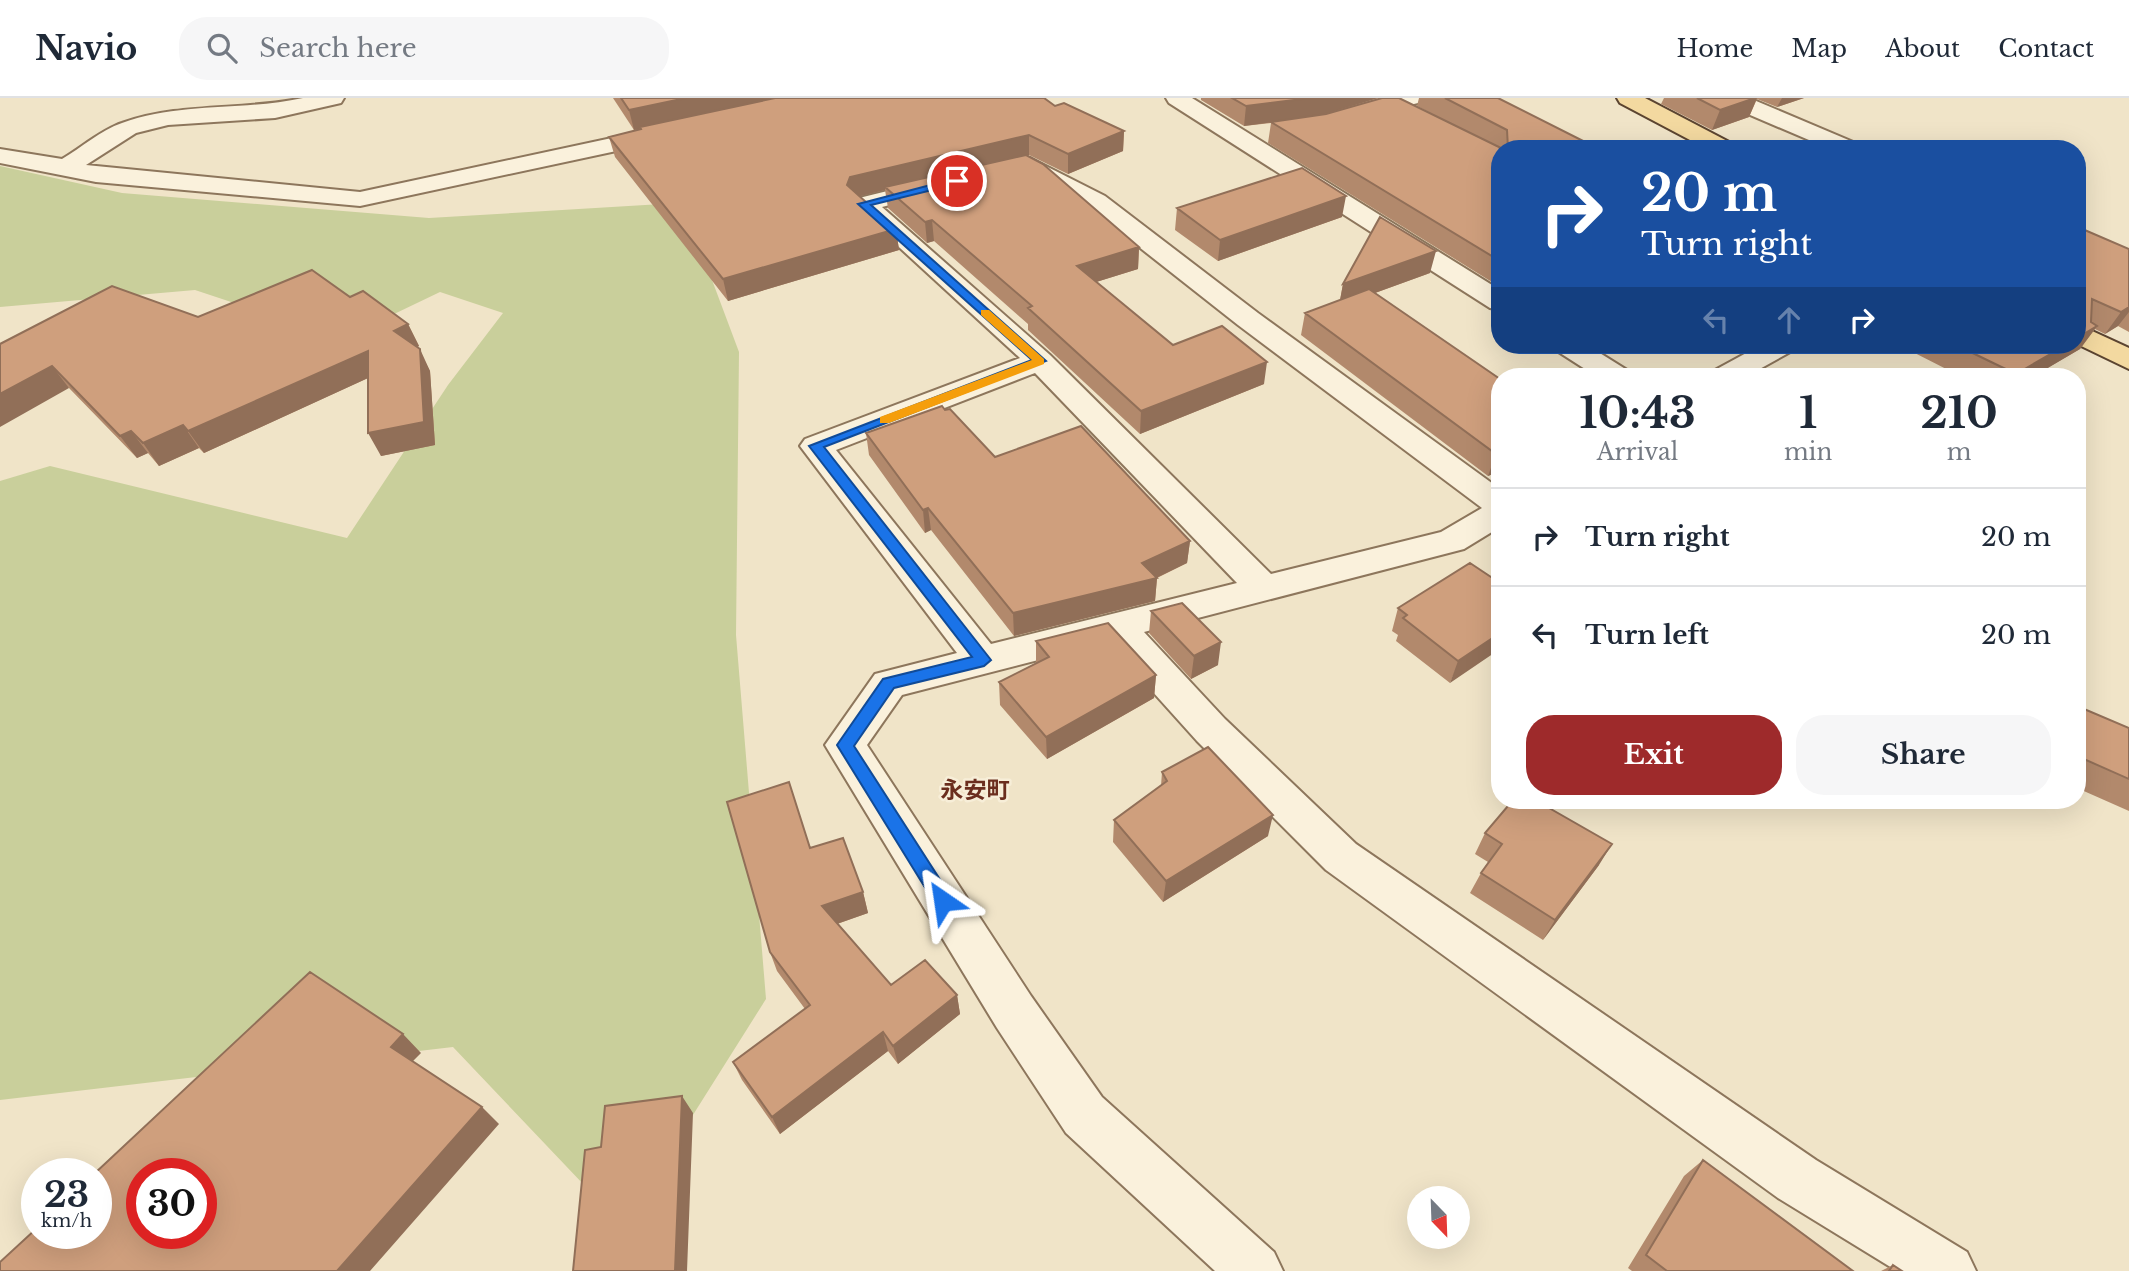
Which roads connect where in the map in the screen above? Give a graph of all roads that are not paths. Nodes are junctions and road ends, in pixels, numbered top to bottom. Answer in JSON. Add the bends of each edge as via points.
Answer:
{"nodes":[{"id":1,"x":333,"y":98,"type":"edge"},
{"id":2,"x":1177,"y":98,"type":"edge"},
{"id":3,"x":1628,"y":98,"type":"edge"},
{"id":4,"x":1730,"y":98,"type":"edge"},
{"id":5,"x":1401,"y":101,"type":"edge"},
{"id":6,"x":1368,"y":111,"type":"edge"},
{"id":7,"x":692,"y":128,"type":"edge"},
{"id":8,"x":1274,"y":132,"type":"edge"},
{"id":9,"x":1238,"y":137,"type":"junction"},
{"id":10,"x":1708,"y":140,"type":"edge"},
{"id":11,"x":1829,"y":140,"type":"edge"},
{"id":12,"x":0,"y":156,"type":"edge"},
{"id":13,"x":1491,"y":157,"type":"edge"},
{"id":14,"x":66,"y":167,"type":"junction"},
{"id":15,"x":1491,"y":297,"type":"edge"},
{"id":16,"x":2086,"y":338,"type":"edge"},
{"id":17,"x":1581,"y":354,"type":"edge"},
{"id":18,"x":1766,"y":354,"type":"edge"},
{"id":19,"x":2129,"y":360,"type":"edge"},
{"id":20,"x":1040,"y":361,"type":"junction"},
{"id":21,"x":1603,"y":368,"type":"edge"},
{"id":22,"x":1740,"y":368,"type":"edge"},
{"id":23,"x":1491,"y":498,"type":"edge"},
{"id":24,"x":1491,"y":517,"type":"edge"},
{"id":25,"x":1264,"y":588,"type":"junction"},
{"id":26,"x":1115,"y":625,"type":"junction"},
{"id":27,"x":984,"y":660,"type":"junction"},
{"id":28,"x":1255,"y":1271,"type":"edge"},
{"id":29,"x":1948,"y":1271,"type":"edge"}],
"edges":[{"from":1,"to":14,"type":"street","via":[[275,111],[168,118],[128,128]]},
{"from":2,"to":9,"type":"street"},
{"from":3,"to":10,"type":"main road"},
{"from":4,"to":11,"type":"street"},
{"from":5,"to":6,"type":"street"},
{"from":5,"to":13,"type":"street"},
{"from":7,"to":14,"type":"street","via":[[360,199],[96,175]]},
{"from":8,"to":9,"type":"street"},
{"from":9,"to":15,"type":"street"},
{"from":12,"to":14,"type":"street"},
{"from":16,"to":19,"type":"main road"},
{"from":17,"to":21,"type":"street"},
{"from":18,"to":22,"type":"street"},
{"from":20,"to":23,"type":"street","via":[[864,204],[1030,165],[1096,201]]},
{"from":20,"to":25,"type":"street"},
{"from":20,"to":27,"type":"street","via":[[816,446]]},
{"from":24,"to":25,"type":"street","via":[[1452,541]]},
{"from":25,"to":26,"type":"street"},
{"from":26,"to":27,"type":"street"},
{"from":26,"to":29,"type":"street","via":[[1211,730],[1341,857],[1797,1179]]},
{"from":27,"to":28,"type":"street","via":[[889,684],[845,745],[1084,1115]]}]}
